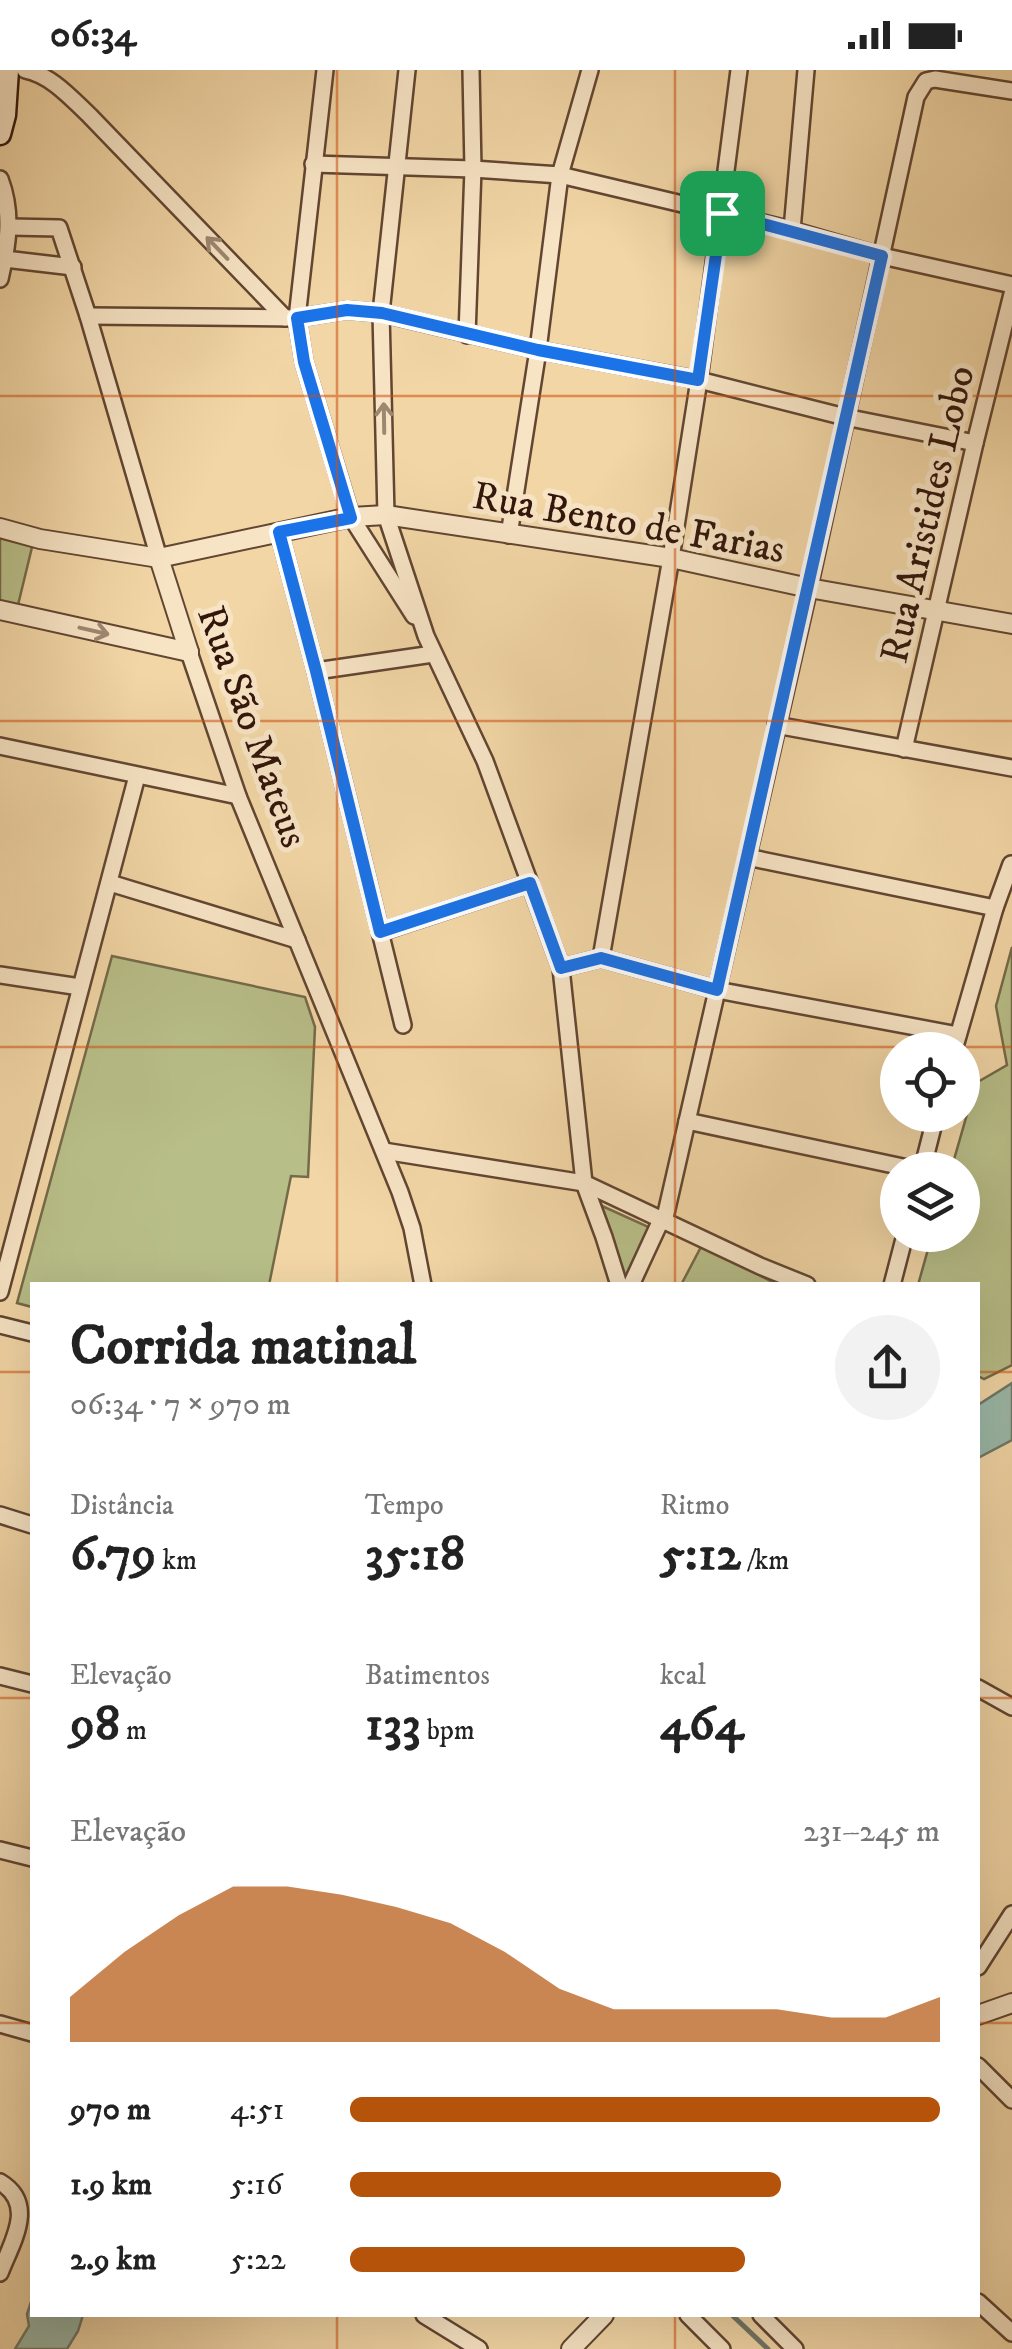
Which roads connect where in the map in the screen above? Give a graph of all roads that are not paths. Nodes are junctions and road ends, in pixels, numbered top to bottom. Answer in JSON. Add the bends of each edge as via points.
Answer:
{"nodes":[{"id":1,"x":8,"y":70,"type":"edge"},
{"id":2,"x":24,"y":70,"type":"edge"},
{"id":3,"x":325,"y":70,"type":"edge"},
{"id":4,"x":406,"y":70,"type":"edge"},
{"id":5,"x":470,"y":70,"type":"edge"},
{"id":6,"x":590,"y":70,"type":"edge"},
{"id":7,"x":739,"y":70,"type":"edge"},
{"id":8,"x":806,"y":70,"type":"edge"},
{"id":9,"x":1000,"y":70,"type":"edge"},
{"id":10,"x":1007,"y":90,"type":"edge"},
{"id":11,"x":0,"y":134,"type":"edge"},
{"id":12,"x":313,"y":164,"type":"junction"},
{"id":13,"x":398,"y":166,"type":"junction"},
{"id":14,"x":473,"y":169,"type":"junction"},
{"id":15,"x":560,"y":174,"type":"junction"},
{"id":16,"x":0,"y":180,"type":"edge"},
{"id":17,"x":722,"y":213,"type":"junction"},
{"id":18,"x":10,"y":226,"type":"junction"},
{"id":19,"x":792,"y":230,"type":"junction"},
{"id":20,"x":882,"y":256,"type":"junction"},
{"id":21,"x":5,"y":259,"type":"junction"},
{"id":22,"x":73,"y":266,"type":"junction"},
{"id":23,"x":0,"y":279,"type":"edge"},
{"id":24,"x":1012,"y":285,"type":"edge"},
{"id":25,"x":1012,"y":294,"type":"edge"},
{"id":26,"x":382,"y":313,"type":"junction"},
{"id":27,"x":88,"y":316,"type":"junction"},
{"id":28,"x":291,"y":318,"type":"junction"},
{"id":29,"x":468,"y":335,"type":"junction"},
{"id":30,"x":538,"y":350,"type":"junction"},
{"id":31,"x":698,"y":380,"type":"junction"},
{"id":32,"x":845,"y":417,"type":"junction"},
{"id":33,"x":974,"y":443,"type":"junction"},
{"id":34,"x":386,"y":516,"type":"junction"},
{"id":35,"x":351,"y":518,"type":"junction"},
{"id":36,"x":0,"y":528,"type":"edge"},
{"id":37,"x":279,"y":532,"type":"junction"},
{"id":38,"x":508,"y":535,"type":"junction"},
{"id":39,"x":159,"y":558,"type":"junction"},
{"id":40,"x":671,"y":558,"type":"junction"},
{"id":41,"x":809,"y":588,"type":"junction"},
{"id":42,"x":0,"y":610,"type":"edge"},
{"id":43,"x":934,"y":611,"type":"junction"},
{"id":44,"x":1012,"y":624,"type":"edge"},
{"id":45,"x":426,"y":636,"type":"junction"},
{"id":46,"x":189,"y":652,"type":"junction"},
{"id":47,"x":433,"y":654,"type":"junction"},
{"id":48,"x":316,"y":671,"type":"junction"},
{"id":49,"x":776,"y":725,"type":"junction"},
{"id":50,"x":0,"y":746,"type":"edge"},
{"id":51,"x":904,"y":749,"type":"junction"},
{"id":52,"x":1012,"y":768,"type":"edge"},
{"id":53,"x":138,"y":776,"type":"junction"},
{"id":54,"x":238,"y":796,"type":"junction"},
{"id":55,"x":747,"y":857,"type":"junction"},
{"id":56,"x":1010,"y":864,"type":"edge"},
{"id":57,"x":110,"y":883,"type":"junction"},
{"id":58,"x":530,"y":883,"type":"junction"},
{"id":59,"x":995,"y":908,"type":"junction"},
{"id":60,"x":380,"y":932,"type":"junction"},
{"id":61,"x":298,"y":940,"type":"junction"},
{"id":62,"x":601,"y":958,"type":"junction"},
{"id":63,"x":561,"y":968,"type":"junction"},
{"id":64,"x":0,"y":975,"type":"edge"},
{"id":65,"x":80,"y":987,"type":"junction"},
{"id":66,"x":717,"y":990,"type":"junction"},
{"id":67,"x":403,"y":1025,"type":"dead end"},
{"id":68,"x":910,"y":1032,"type":"edge"},
{"id":69,"x":959,"y":1032,"type":"edge"},
{"id":70,"x":687,"y":1121,"type":"junction"},
{"id":71,"x":384,"y":1151,"type":"junction"},
{"id":72,"x":880,"y":1162,"type":"edge"},
{"id":73,"x":584,"y":1183,"type":"junction"},
{"id":74,"x":662,"y":1221,"type":"junction"},
{"id":75,"x":901,"y":1252,"type":"edge"},
{"id":76,"x":422,"y":1282,"type":"edge"},
{"id":77,"x":617,"y":1282,"type":"edge"},
{"id":78,"x":633,"y":1282,"type":"edge"},
{"id":79,"x":800,"y":1282,"type":"edge"},
{"id":80,"x":893,"y":1282,"type":"edge"},
{"id":81,"x":0,"y":1292,"type":"edge"},
{"id":82,"x":0,"y":1325,"type":"edge"},
{"id":83,"x":30,"y":1332,"type":"edge"},
{"id":84,"x":0,"y":1515,"type":"edge"},
{"id":85,"x":30,"y":1524,"type":"edge"},
{"id":86,"x":0,"y":1676,"type":"edge"},
{"id":87,"x":30,"y":1684,"type":"edge"},
{"id":88,"x":980,"y":1689,"type":"edge"},
{"id":89,"x":1012,"y":1707,"type":"edge"},
{"id":90,"x":0,"y":1850,"type":"edge"},
{"id":91,"x":30,"y":1858,"type":"edge"},
{"id":92,"x":1012,"y":1914,"type":"edge"},
{"id":93,"x":980,"y":1964,"type":"edge"},
{"id":94,"x":1012,"y":2002,"type":"edge"},
{"id":95,"x":980,"y":2013,"type":"edge"},
{"id":96,"x":0,"y":2024,"type":"edge"},
{"id":97,"x":30,"y":2032,"type":"edge"},
{"id":98,"x":980,"y":2068,"type":"edge"},
{"id":99,"x":1012,"y":2100,"type":"edge"},
{"id":100,"x":0,"y":2182,"type":"edge"},
{"id":101,"x":0,"y":2273,"type":"edge"},
{"id":102,"x":980,"y":2304,"type":"edge"},
{"id":103,"x":427,"y":2317,"type":"edge"},
{"id":104,"x":602,"y":2317,"type":"edge"},
{"id":105,"x":690,"y":2317,"type":"edge"},
{"id":106,"x":763,"y":2317,"type":"edge"},
{"id":107,"x":1012,"y":2333,"type":"edge"},
{"id":108,"x":479,"y":2349,"type":"edge"},
{"id":109,"x":571,"y":2349,"type":"edge"},
{"id":110,"x":722,"y":2349,"type":"edge"},
{"id":111,"x":795,"y":2349,"type":"edge"}],
"edges":[{"from":1,"to":11,"type":"main road"},
{"from":28,"to":2,"type":"street","one_way":true,"via":[[60,87]]},
{"from":3,"to":12,"type":"street"},
{"from":4,"to":13,"type":"street"},
{"from":5,"to":14,"type":"street"},
{"from":6,"to":15,"type":"street"},
{"from":7,"to":17,"type":"street"},
{"from":8,"to":19,"type":"street"},
{"from":9,"to":10,"type":"street"},
{"from":10,"to":20,"type":"street","via":[[926,82],[916,97]]},
{"from":12,"to":13,"type":"street"},
{"from":12,"to":28,"type":"street"},
{"from":13,"to":14,"type":"street"},
{"from":13,"to":26,"type":"street"},
{"from":14,"to":15,"type":"street"},
{"from":14,"to":29,"type":"street"},
{"from":15,"to":17,"type":"street"},
{"from":15,"to":30,"type":"street"},
{"from":16,"to":18,"type":"street"},
{"from":17,"to":19,"type":"street"},
{"from":17,"to":31,"type":"street"},
{"from":18,"to":21,"type":"street"},
{"from":18,"to":22,"type":"street","name":"Rua São Mateus","via":[[59,228]]},
{"from":19,"to":20,"type":"street"},
{"from":20,"to":24,"type":"street"},
{"from":20,"to":32,"type":"street"},
{"from":21,"to":22,"type":"street"},
{"from":21,"to":23,"type":"street"},
{"from":22,"to":27,"type":"street","name":"Rua São Mateus"},
{"from":25,"to":33,"type":"street","name":"Rua Aristides Lobo"},
{"from":26,"to":28,"type":"street"},
{"from":26,"to":29,"type":"street"},
{"from":34,"to":26,"type":"street","one_way":true},
{"from":27,"to":28,"type":"street"},
{"from":27,"to":39,"type":"street","name":"Rua São Mateus"},
{"from":28,"to":35,"type":"street"},
{"from":29,"to":30,"type":"street"},
{"from":30,"to":31,"type":"street"},
{"from":30,"to":38,"type":"street"},
{"from":31,"to":32,"type":"street"},
{"from":31,"to":40,"type":"street"},
{"from":32,"to":33,"type":"street"},
{"from":32,"to":41,"type":"street"},
{"from":33,"to":43,"type":"street","name":"Rua Aristides Lobo"},
{"from":34,"to":35,"type":"street","name":"Rua Bento de Farias"},
{"from":34,"to":38,"type":"street","name":"Rua Bento de Farias"},
{"from":34,"to":45,"type":"street"},
{"from":35,"to":37,"type":"street","name":"Rua Bento de Farias"},
{"from":35,"to":45,"type":"street"},
{"from":36,"to":39,"type":"street"},
{"from":37,"to":39,"type":"street","name":"Rua Bento de Farias"},
{"from":37,"to":48,"type":"street"},
{"from":38,"to":40,"type":"street","name":"Rua Bento de Farias"},
{"from":39,"to":46,"type":"street","name":"Rua São Mateus"},
{"from":40,"to":41,"type":"street","name":"Rua Bento de Farias"},
{"from":40,"to":62,"type":"street"},
{"from":41,"to":43,"type":"street","name":"Rua Bento de Farias"},
{"from":41,"to":49,"type":"street"},
{"from":42,"to":46,"type":"street","one_way":true},
{"from":43,"to":44,"type":"street","name":"Rua Bento de Farias"},
{"from":43,"to":51,"type":"street","name":"Rua Aristides Lobo"},
{"from":45,"to":47,"type":"street"},
{"from":46,"to":54,"type":"street","name":"Rua São Mateus"},
{"from":47,"to":48,"type":"street"},
{"from":47,"to":58,"type":"street","via":[[485,760]]},
{"from":48,"to":60,"type":"street"},
{"from":49,"to":51,"type":"street"},
{"from":49,"to":55,"type":"street"},
{"from":50,"to":53,"type":"street"},
{"from":51,"to":52,"type":"street"},
{"from":53,"to":54,"type":"street"},
{"from":53,"to":57,"type":"street"},
{"from":54,"to":61,"type":"street","name":"Rua São Mateus"},
{"from":55,"to":59,"type":"street"},
{"from":55,"to":66,"type":"street"},
{"from":56,"to":59,"type":"street"},
{"from":57,"to":61,"type":"street"},
{"from":57,"to":65,"type":"street"},
{"from":58,"to":60,"type":"street"},
{"from":58,"to":63,"type":"street"},
{"from":59,"to":69,"type":"street"},
{"from":60,"to":67,"type":"street"},
{"from":61,"to":71,"type":"street","name":"Rua São Mateus"},
{"from":62,"to":63,"type":"street"},
{"from":62,"to":66,"type":"street"},
{"from":63,"to":73,"type":"street"},
{"from":64,"to":65,"type":"street"},
{"from":65,"to":81,"type":"street"},
{"from":66,"to":68,"type":"street"},
{"from":66,"to":70,"type":"street"},
{"from":70,"to":72,"type":"street"},
{"from":70,"to":74,"type":"street"},
{"from":71,"to":73,"type":"street"},
{"from":71,"to":76,"type":"street","name":"Rua São Mateus","via":[[412,1228]]},
{"from":73,"to":74,"type":"street"},
{"from":73,"to":77,"type":"street"},
{"from":74,"to":78,"type":"street"},
{"from":74,"to":79,"type":"street"},
{"from":75,"to":80,"type":"street"},
{"from":82,"to":83,"type":"street"},
{"from":84,"to":85,"type":"street"},
{"from":86,"to":87,"type":"street"},
{"from":88,"to":89,"type":"street"},
{"from":90,"to":91,"type":"street"},
{"from":92,"to":93,"type":"street"},
{"from":94,"to":95,"type":"street"},
{"from":96,"to":97,"type":"street"},
{"from":98,"to":99,"type":"street"},
{"from":100,"to":101,"type":"street","via":[[14,2192],[20,2220]]},
{"from":102,"to":107,"type":"street"},
{"from":103,"to":108,"type":"street"},
{"from":104,"to":109,"type":"street"},
{"from":105,"to":110,"type":"street"},
{"from":106,"to":111,"type":"street"}]}
